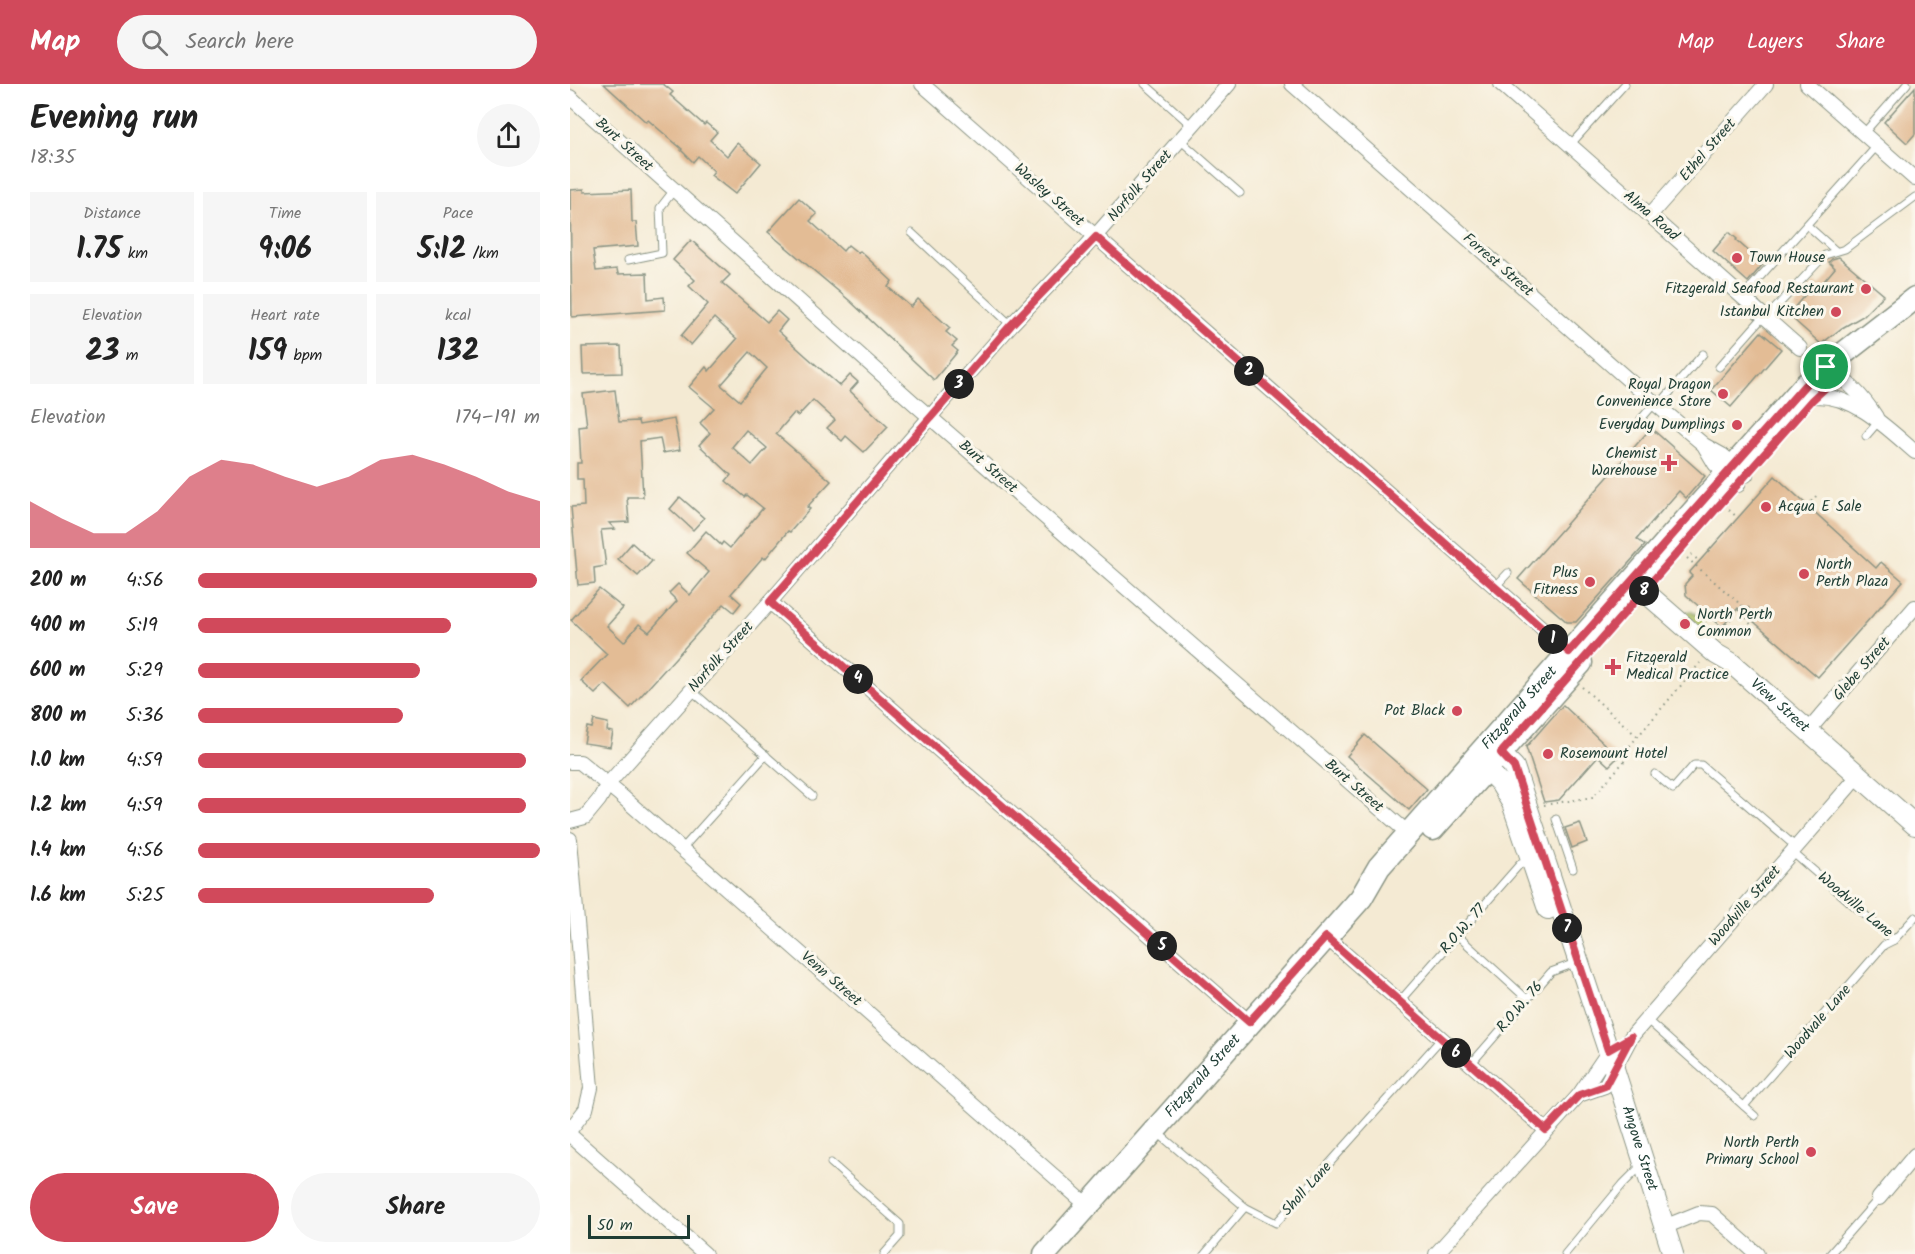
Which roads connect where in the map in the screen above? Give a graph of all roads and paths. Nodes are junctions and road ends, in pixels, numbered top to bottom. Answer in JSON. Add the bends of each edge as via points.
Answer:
{"nodes":[{"id":1,"x":922,"y":84,"type":"edge"},
{"id":2,"x":1145,"y":84,"type":"edge"},
{"id":3,"x":1229,"y":84,"type":"edge"},
{"id":4,"x":1292,"y":84,"type":"edge"},
{"id":5,"x":1501,"y":84,"type":"edge"},
{"id":6,"x":1625,"y":84,"type":"edge"},
{"id":7,"x":1766,"y":84,"type":"edge"},
{"id":8,"x":1807,"y":84,"type":"edge"},
{"id":9,"x":1907,"y":84,"type":"edge"},
{"id":10,"x":570,"y":98,"type":"edge"},
{"id":11,"x":1192,"y":126,"type":"junction"},
{"id":12,"x":1863,"y":134,"type":"junction"},
{"id":13,"x":1179,"y":141,"type":"junction"},
{"id":14,"x":1570,"y":145,"type":"junction"},
{"id":15,"x":1877,"y":146,"type":"junction"},
{"id":16,"x":1915,"y":179,"type":"edge"},
{"id":17,"x":674,"y":190,"type":"junction"},
{"id":18,"x":1240,"y":193,"type":"dead end"},
{"id":19,"x":1915,"y":197,"type":"edge"},
{"id":20,"x":1650,"y":215,"type":"junction"},
{"id":21,"x":1807,"y":225,"type":"junction"},
{"id":22,"x":912,"y":233,"type":"dead end"},
{"id":23,"x":1096,"y":237,"type":"junction"},
{"id":24,"x":1836,"y":251,"type":"junction"},
{"id":25,"x":628,"y":260,"type":"dead end"},
{"id":26,"x":1742,"y":297,"type":"junction"},
{"id":27,"x":1915,"y":298,"type":"edge"},
{"id":28,"x":1915,"y":316,"type":"edge"},
{"id":29,"x":1765,"y":317,"type":"junction"},
{"id":30,"x":1011,"y":325,"type":"junction"},
{"id":31,"x":1800,"y":348,"type":"dead end"},
{"id":32,"x":1703,"y":354,"type":"dead end"},
{"id":33,"x":1719,"y":368,"type":"dead end"},
{"id":34,"x":1833,"y":371,"type":"junction"},
{"id":35,"x":1817,"y":396,"type":"junction"},
{"id":36,"x":1656,"y":405,"type":"junction"},
{"id":37,"x":930,"y":417,"type":"junction"},
{"id":38,"x":1641,"y":419,"type":"dead end"},
{"id":39,"x":1879,"y":421,"type":"junction"},
{"id":40,"x":1866,"y":436,"type":"dead end"},
{"id":41,"x":1915,"y":452,"type":"edge"},
{"id":42,"x":1736,"y":475,"type":"junction"},
{"id":43,"x":1819,"y":493,"type":"dead end"},
{"id":44,"x":1807,"y":506,"type":"dead end"},
{"id":45,"x":1729,"y":510,"type":"dead end"},
{"id":46,"x":1738,"y":518,"type":"dead end"},
{"id":47,"x":1691,"y":554,"type":"dead end"},
{"id":48,"x":1687,"y":558,"type":"dead end"},
{"id":49,"x":1699,"y":561,"type":"dead end"},
{"id":50,"x":1508,"y":573,"type":"dead end"},
{"id":51,"x":1495,"y":587,"type":"junction"},
{"id":52,"x":1644,"y":591,"type":"junction"},
{"id":53,"x":770,"y":602,"type":"junction"},
{"id":54,"x":1742,"y":606,"type":"junction"},
{"id":55,"x":1915,"y":607,"type":"edge"},
{"id":56,"x":1751,"y":625,"type":"dead end"},
{"id":57,"x":1722,"y":629,"type":"dead end"},
{"id":58,"x":1701,"y":661,"type":"dead end"},
{"id":59,"x":1576,"y":666,"type":"junction"},
{"id":60,"x":691,"y":690,"type":"junction"},
{"id":61,"x":1808,"y":731,"type":"junction"},
{"id":62,"x":1638,"y":737,"type":"junction"},
{"id":63,"x":765,"y":755,"type":"junction"},
{"id":64,"x":1488,"y":755,"type":"junction"},
{"id":65,"x":570,"y":762,"type":"edge"},
{"id":66,"x":1654,"y":774,"type":"dead end"},
{"id":67,"x":1859,"y":775,"type":"junction"},
{"id":68,"x":608,"y":784,"type":"junction"},
{"id":69,"x":812,"y":796,"type":"dead end"},
{"id":70,"x":1539,"y":806,"type":"dead end"},
{"id":71,"x":1556,"y":819,"type":"dead end"},
{"id":72,"x":570,"y":821,"type":"edge"},
{"id":73,"x":1915,"y":825,"type":"edge"},
{"id":74,"x":1408,"y":833,"type":"junction"},
{"id":75,"x":570,"y":839,"type":"edge"},
{"id":76,"x":682,"y":849,"type":"junction"},
{"id":77,"x":1794,"y":850,"type":"junction"},
{"id":78,"x":1531,"y":860,"type":"junction"},
{"id":79,"x":1573,"y":869,"type":"dead end"},
{"id":80,"x":1361,"y":898,"type":"junction"},
{"id":81,"x":1915,"y":917,"type":"edge"},
{"id":82,"x":1458,"y":936,"type":"junction"},
{"id":83,"x":1326,"y":937,"type":"junction"},
{"id":84,"x":1894,"y":940,"type":"junction"},
{"id":85,"x":1572,"y":964,"type":"junction"},
{"id":86,"x":1527,"y":999,"type":"junction"},
{"id":87,"x":1399,"y":1002,"type":"junction"},
{"id":88,"x":1646,"y":1019,"type":"junction"},
{"id":89,"x":1249,"y":1022,"type":"junction"},
{"id":90,"x":1631,"y":1037,"type":"junction"},
{"id":91,"x":1441,"y":1039,"type":"junction"},
{"id":92,"x":1470,"y":1065,"type":"junction"},
{"id":93,"x":1607,"y":1068,"type":"junction"},
{"id":94,"x":1579,"y":1095,"type":"junction"},
{"id":95,"x":1744,"y":1106,"type":"junction"},
{"id":96,"x":1755,"y":1116,"type":"dead end"},
{"id":97,"x":1154,"y":1129,"type":"junction"},
{"id":98,"x":570,"y":1130,"type":"edge"},
{"id":99,"x":1546,"y":1130,"type":"junction"},
{"id":100,"x":570,"y":1135,"type":"edge"},
{"id":101,"x":1915,"y":1155,"type":"edge"},
{"id":102,"x":831,"y":1163,"type":"dead end"},
{"id":103,"x":1639,"y":1168,"type":"junction"},
{"id":104,"x":1879,"y":1198,"type":"joint"},
{"id":105,"x":1088,"y":1206,"type":"junction"},
{"id":106,"x":1245,"y":1207,"type":"junction"},
{"id":107,"x":1664,"y":1227,"type":"junction"},
{"id":108,"x":705,"y":1254,"type":"edge"},
{"id":109,"x":884,"y":1254,"type":"edge"},
{"id":110,"x":1044,"y":1254,"type":"edge"},
{"id":111,"x":1205,"y":1254,"type":"edge"},
{"id":112,"x":1436,"y":1254,"type":"edge"},
{"id":113,"x":1565,"y":1254,"type":"edge"},
{"id":114,"x":1661,"y":1254,"type":"edge"},
{"id":115,"x":1673,"y":1254,"type":"edge"},
{"id":116,"x":1757,"y":1254,"type":"edge"},
{"id":117,"x":1830,"y":1254,"type":"edge"}],
"edges":[{"from":1,"to":23,"type":"street","name":"Wasley Street"},
{"from":2,"to":11,"type":"lane"},
{"from":3,"to":11,"type":"street","name":"Norfolk Street"},
{"from":4,"to":36,"type":"street","name":"Forrest Street"},
{"from":5,"to":14,"type":"street","name":"Alma Road"},
{"from":6,"to":14,"type":"lane"},
{"from":7,"to":20,"type":"street","name":"Ethel Street"},
{"from":8,"to":12,"type":"street"},
{"from":9,"to":12,"type":"lane"},
{"from":10,"to":17,"type":"street","name":"Burt Street"},
{"from":11,"to":13,"type":"street","name":"Norfolk Street"},
{"from":12,"to":15,"type":"street"},
{"from":13,"to":18,"type":"lane"},
{"from":13,"to":23,"type":"street","name":"Norfolk Street"},
{"from":14,"to":20,"type":"street","name":"Alma Road"},
{"from":15,"to":16,"type":"street"},
{"from":15,"to":21,"type":"lane"},
{"from":17,"to":25,"type":"lane","via":[[660,208],[662,253]]},
{"from":17,"to":37,"type":"street","name":"Burt Street"},
{"from":19,"to":24,"type":"lane","via":[[1845,249]]},
{"from":20,"to":26,"type":"street","name":"Alma Road"},
{"from":21,"to":24,"type":"lane"},
{"from":21,"to":26,"type":"lane"},
{"from":22,"to":30,"type":"lane"},
{"from":23,"to":30,"type":"street","name":"Norfolk Street"},
{"from":23,"to":51,"type":"street","name":"Wasley Street"},
{"from":24,"to":29,"type":"lane","via":[[1825,255]]},
{"from":26,"to":29,"type":"street","name":"Alma Road"},
{"from":27,"to":34,"type":"main road","name":"Fitzgerald Street"},
{"from":28,"to":34,"type":"main road","name":"Fitzgerald Street"},
{"from":29,"to":31,"type":"street","name":"Alma Road"},
{"from":29,"to":33,"type":"lane"},
{"from":30,"to":37,"type":"street","name":"Norfolk Street"},
{"from":32,"to":36,"type":"lane"},
{"from":34,"to":35,"type":"main road","name":"Fitzgerald Street"},
{"from":34,"to":39,"type":"street","via":[[1864,398]]},
{"from":34,"to":42,"type":"main road","name":"Fitzgerald Street","via":[[1805,385]]},
{"from":35,"to":39,"type":"street","via":[[1846,401]]},
{"from":35,"to":42,"type":"main road","name":"Fitzgerald Street"},
{"from":36,"to":38,"type":"lane"},
{"from":36,"to":42,"type":"street","name":"Forrest Street","via":[[1704,445],[1716,464]]},
{"from":37,"to":53,"type":"street","name":"Norfolk Street"},
{"from":37,"to":74,"type":"street","name":"Burt Street"},
{"from":39,"to":40,"type":"lane"},
{"from":39,"to":41,"type":"street"},
{"from":42,"to":52,"type":"main road","name":"Fitzgerald Street"},
{"from":42,"to":59,"type":"main road","name":"Fitzgerald Street"},
{"from":43,"to":44,"type":"path"},
{"from":45,"to":46,"type":"path"},
{"from":47,"to":49,"type":"path"},
{"from":48,"to":54,"type":"path"},
{"from":50,"to":51,"type":"lane"},
{"from":51,"to":59,"type":"street","name":"Wasley Street"},
{"from":52,"to":59,"type":"main road","name":"Fitzgerald Street"},
{"from":52,"to":61,"type":"main road","name":"View Street"},
{"from":53,"to":60,"type":"street","name":"Norfolk Street"},
{"from":53,"to":89,"type":"street"},
{"from":54,"to":56,"type":"path","via":[[1749,609],[1745,615]]},
{"from":54,"to":57,"type":"path"},
{"from":55,"to":61,"type":"street","name":"Glebe Street"},
{"from":58,"to":62,"type":"path"},
{"from":59,"to":62,"type":"path"},
{"from":59,"to":64,"type":"main road","name":"Fitzgerald Street"},
{"from":60,"to":63,"type":"lane"},
{"from":60,"to":68,"type":"street","name":"Norfolk Street"},
{"from":61,"to":67,"type":"main road","name":"View Street"},
{"from":62,"to":70,"type":"path","via":[[1628,748],[1627,758],[1593,797]]},
{"from":63,"to":69,"type":"lane"},
{"from":63,"to":76,"type":"lane"},
{"from":64,"to":74,"type":"main road","name":"Fitzgerald Street"},
{"from":64,"to":78,"type":"main road","name":"Angove Street","via":[[1512,803]]},
{"from":64,"to":80,"type":"main road","name":"Fitzgerald Street","via":[[1389,878]]},
{"from":64,"to":85,"type":"main road","name":"Angove Street","via":[[1514,767]]},
{"from":65,"to":68,"type":"street","name":"Venn Street","via":[[579,762]]},
{"from":66,"to":77,"type":"lane","name":"Woodville Lane","via":[[1673,789],[1694,765],[1701,765]]},
{"from":67,"to":73,"type":"main road","name":"View Street"},
{"from":67,"to":77,"type":"street","name":"Woodville Street"},
{"from":68,"to":72,"type":"street","name":"Norfolk Street","via":[[585,817]]},
{"from":68,"to":76,"type":"street","name":"Venn Street"},
{"from":71,"to":79,"type":"lane"},
{"from":74,"to":80,"type":"main road","name":"Fitzgerald Street","via":[[1378,867]]},
{"from":75,"to":98,"type":"street","via":[[591,1088],[586,1108]]},
{"from":76,"to":105,"type":"street","name":"Venn Street"},
{"from":77,"to":84,"type":"lane","name":"Woodville Lane"},
{"from":77,"to":88,"type":"street","name":"Woodville Street"},
{"from":78,"to":82,"type":"lane","name":"R.O.W. 77","via":[[1520,864]]},
{"from":78,"to":85,"type":"main road","name":"Angove Street"},
{"from":80,"to":83,"type":"main road","name":"Fitzgerald Street"},
{"from":81,"to":84,"type":"lane","name":"Woodville Lane"},
{"from":82,"to":86,"type":"lane"},
{"from":82,"to":87,"type":"lane","name":"R.O.W. 77"},
{"from":83,"to":87,"type":"street"},
{"from":83,"to":89,"type":"main road","name":"Fitzgerald Street"},
{"from":84,"to":95,"type":"lane","name":"Woodvale Lane","via":[[1884,945]]},
{"from":85,"to":86,"type":"lane","name":"R.O.W. 76","via":[[1551,972]]},
{"from":85,"to":93,"type":"main road","name":"Angove Street"},
{"from":86,"to":92,"type":"lane","name":"R.O.W. 76"},
{"from":87,"to":91,"type":"street"},
{"from":88,"to":90,"type":"street","name":"Woodville Street"},
{"from":88,"to":95,"type":"lane"},
{"from":89,"to":97,"type":"main road","name":"Fitzgerald Street"},
{"from":90,"to":93,"type":"street","name":"Woodville Street"},
{"from":90,"to":93,"type":"street","name":"Woodville Street"},
{"from":91,"to":92,"type":"street"},
{"from":91,"to":106,"type":"lane","name":"Sholl Lane","via":[[1276,1223]]},
{"from":92,"to":99,"type":"street"},
{"from":93,"to":94,"type":"street","name":"Woodville Street"},
{"from":93,"to":94,"type":"street","name":"Woodville Street"},
{"from":93,"to":103,"type":"main road","name":"Angove Street"},
{"from":94,"to":99,"type":"street","name":"Woodville Street"},
{"from":95,"to":96,"type":"lane"},
{"from":97,"to":105,"type":"main road","name":"Fitzgerald Street"},
{"from":97,"to":106,"type":"lane","name":"Sholl Lane"},
{"from":99,"to":112,"type":"street","name":"Woodville Street"},
{"from":100,"to":108,"type":"street"},
{"from":101,"to":104,"type":"street"},
{"from":102,"to":109,"type":"lane","via":[[900,1224],[900,1236]]},
{"from":103,"to":107,"type":"main road","name":"Angove Street"},
{"from":103,"to":113,"type":"lane"},
{"from":103,"to":114,"type":"main road","name":"Angove Street"},
{"from":104,"to":117,"type":"lane"},
{"from":105,"to":110,"type":"main road","name":"Fitzgerald Street"},
{"from":106,"to":111,"type":"lane"},
{"from":107,"to":115,"type":"main road","name":"Angove Street"},
{"from":107,"to":116,"type":"street","via":[[1699,1213],[1712,1214]]}]}
